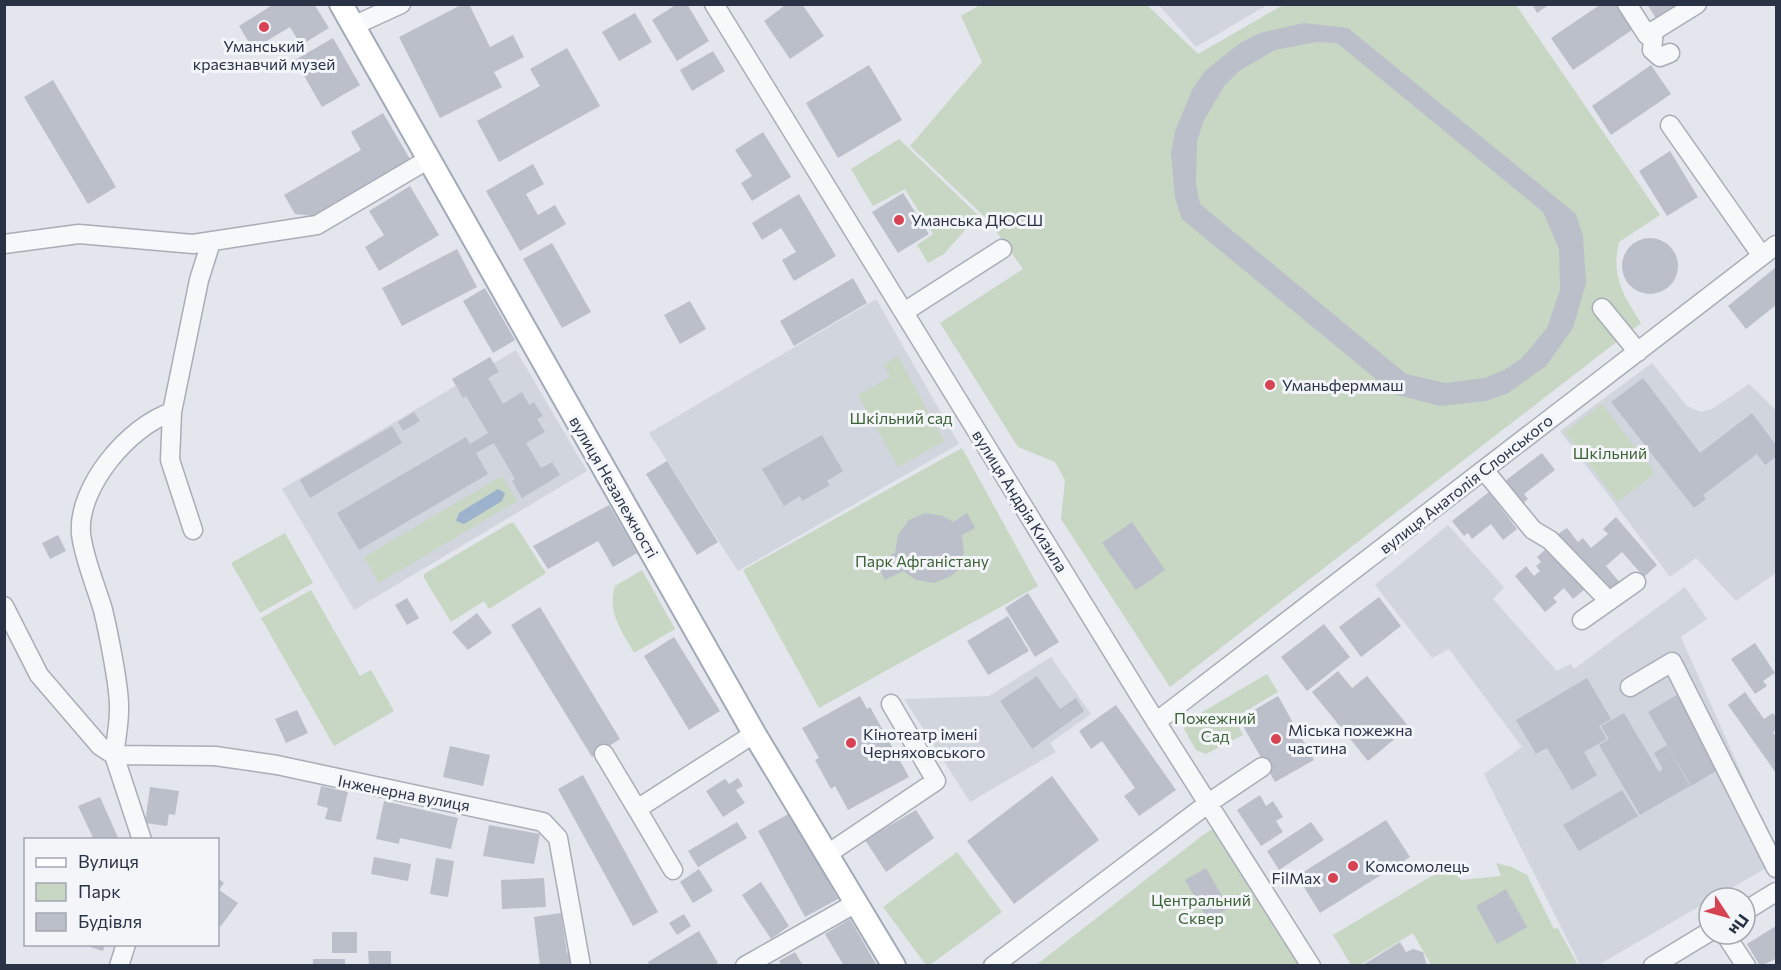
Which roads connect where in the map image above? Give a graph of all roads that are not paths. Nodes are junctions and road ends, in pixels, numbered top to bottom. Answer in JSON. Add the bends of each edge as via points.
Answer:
{"nodes":[{"id":1,"x":341,"y":4,"type":"edge"},
{"id":2,"x":401,"y":4,"type":"edge"},
{"id":3,"x":714,"y":4,"type":"edge"},
{"id":4,"x":1627,"y":4,"type":"edge"},
{"id":5,"x":1697,"y":4,"type":"edge"},
{"id":6,"x":353,"y":26,"type":"junction"},
{"id":7,"x":1654,"y":30,"type":"junction"},
{"id":8,"x":1670,"y":52,"type":"dead end"},
{"id":9,"x":1670,"y":125,"type":"dead end"},
{"id":10,"x":429,"y":159,"type":"junction"},
{"id":11,"x":210,"y":242,"type":"junction"},
{"id":12,"x":4,"y":244,"type":"edge"},
{"id":13,"x":1002,"y":249,"type":"dead end"},
{"id":14,"x":1769,"y":251,"type":"edge"},
{"id":15,"x":1602,"y":308,"type":"dead end"},
{"id":16,"x":904,"y":312,"type":"junction"},
{"id":17,"x":1638,"y":352,"type":"junction"},
{"id":18,"x":172,"y":412,"type":"junction"},
{"id":19,"x":1484,"y":470,"type":"junction"},
{"id":20,"x":193,"y":530,"type":"dead end"},
{"id":21,"x":1636,"y":582,"type":"dead end"},
{"id":22,"x":1609,"y":601,"type":"junction"},
{"id":23,"x":4,"y":606,"type":"edge"},
{"id":24,"x":1582,"y":620,"type":"dead end"},
{"id":25,"x":1630,"y":687,"type":"dead end"},
{"id":26,"x":891,"y":704,"type":"dead end"},
{"id":27,"x":1156,"y":722,"type":"junction"},
{"id":28,"x":756,"y":735,"type":"junction"},
{"id":29,"x":604,"y":754,"type":"dead end"},
{"id":30,"x":114,"y":755,"type":"junction"},
{"id":31,"x":1262,"y":767,"type":"dead end"},
{"id":32,"x":1210,"y":802,"type":"junction"},
{"id":33,"x":637,"y":809,"type":"junction"},
{"id":34,"x":141,"y":838,"type":"edge"},
{"id":35,"x":826,"y":855,"type":"junction"},
{"id":36,"x":1776,"y":868,"type":"edge"},
{"id":37,"x":673,"y":870,"type":"dead end"},
{"id":38,"x":1776,"y":892,"type":"edge"},
{"id":39,"x":856,"y":903,"type":"junction"},
{"id":40,"x":1757,"y":904,"type":"edge"},
{"id":41,"x":1697,"y":939,"type":"edge"},
{"id":42,"x":126,"y":946,"type":"edge"},
{"id":43,"x":1733,"y":946,"type":"edge"},
{"id":44,"x":119,"y":966,"type":"edge"},
{"id":45,"x":581,"y":966,"type":"edge"},
{"id":46,"x":745,"y":966,"type":"edge"},
{"id":47,"x":894,"y":966,"type":"edge"},
{"id":48,"x":993,"y":966,"type":"edge"},
{"id":49,"x":1311,"y":966,"type":"edge"},
{"id":50,"x":1653,"y":966,"type":"edge"},
{"id":51,"x":1746,"y":966,"type":"edge"}],
"edges":[{"from":1,"to":6,"type":"main road","name":"вулиця Незалежності"},
{"from":2,"to":6,"type":"street"},
{"from":3,"to":16,"type":"street","name":"вулиця Андрія Кизила"},
{"from":4,"to":7,"type":"street","via":[[1647,34]]},
{"from":5,"to":7,"type":"street"},
{"from":6,"to":10,"type":"main road","name":"вулиця Незалежності"},
{"from":7,"to":8,"type":"street","via":[[1652,50],[1660,57]]},
{"from":9,"to":14,"type":"street"},
{"from":10,"to":11,"type":"street","via":[[317,225]]},
{"from":10,"to":28,"type":"main road","name":"вулиця Незалежності"},
{"from":11,"to":12,"type":"street","via":[[193,244],[79,234]]},
{"from":11,"to":18,"type":"street"},
{"from":13,"to":16,"type":"street"},
{"from":14,"to":17,"type":"street","name":"вулиця Анатолія Слонського"},
{"from":15,"to":17,"type":"street"},
{"from":16,"to":27,"type":"street","name":"вулиця Андрія Кизила"},
{"from":17,"to":19,"type":"street","name":"вулиця Анатолія Слонського"},
{"from":18,"to":20,"type":"street","via":[[171,460]]},
{"from":18,"to":30,"type":"street","via":[[154,418],[98,474],[82,521],[81,535],[104,612],[119,707]]},
{"from":19,"to":22,"type":"street","via":[[1533,530],[1550,540]]},
{"from":19,"to":27,"type":"street","name":"вулиця Анатолія Слонського"},
{"from":21,"to":22,"type":"street"},
{"from":22,"to":24,"type":"street"},
{"from":23,"to":30,"type":"street","via":[[39,675],[100,746]]},
{"from":25,"to":36,"type":"street","via":[[1672,662]]},
{"from":26,"to":35,"type":"street","via":[[936,781]]},
{"from":27,"to":32,"type":"street","name":"вулиця Андрія Кизила"},
{"from":28,"to":33,"type":"street"},
{"from":28,"to":35,"type":"main road","name":"вулиця Незалежності"},
{"from":29,"to":33,"type":"street"},
{"from":30,"to":34,"type":"street"},
{"from":30,"to":45,"type":"street","name":"Інженерна вулиця","via":[[215,756],[276,765],[543,822],[558,838]]},
{"from":31,"to":32,"type":"street"},
{"from":32,"to":48,"type":"street"},
{"from":32,"to":49,"type":"street","name":"вулиця Андрія Кизила"},
{"from":33,"to":37,"type":"street"},
{"from":35,"to":39,"type":"main road","name":"вулиця Незалежності"},
{"from":38,"to":40,"type":"street"},
{"from":39,"to":46,"type":"street"},
{"from":39,"to":47,"type":"main road","name":"вулиця Незалежності"},
{"from":41,"to":50,"type":"street"},
{"from":42,"to":44,"type":"street"},
{"from":43,"to":51,"type":"street"}]}
